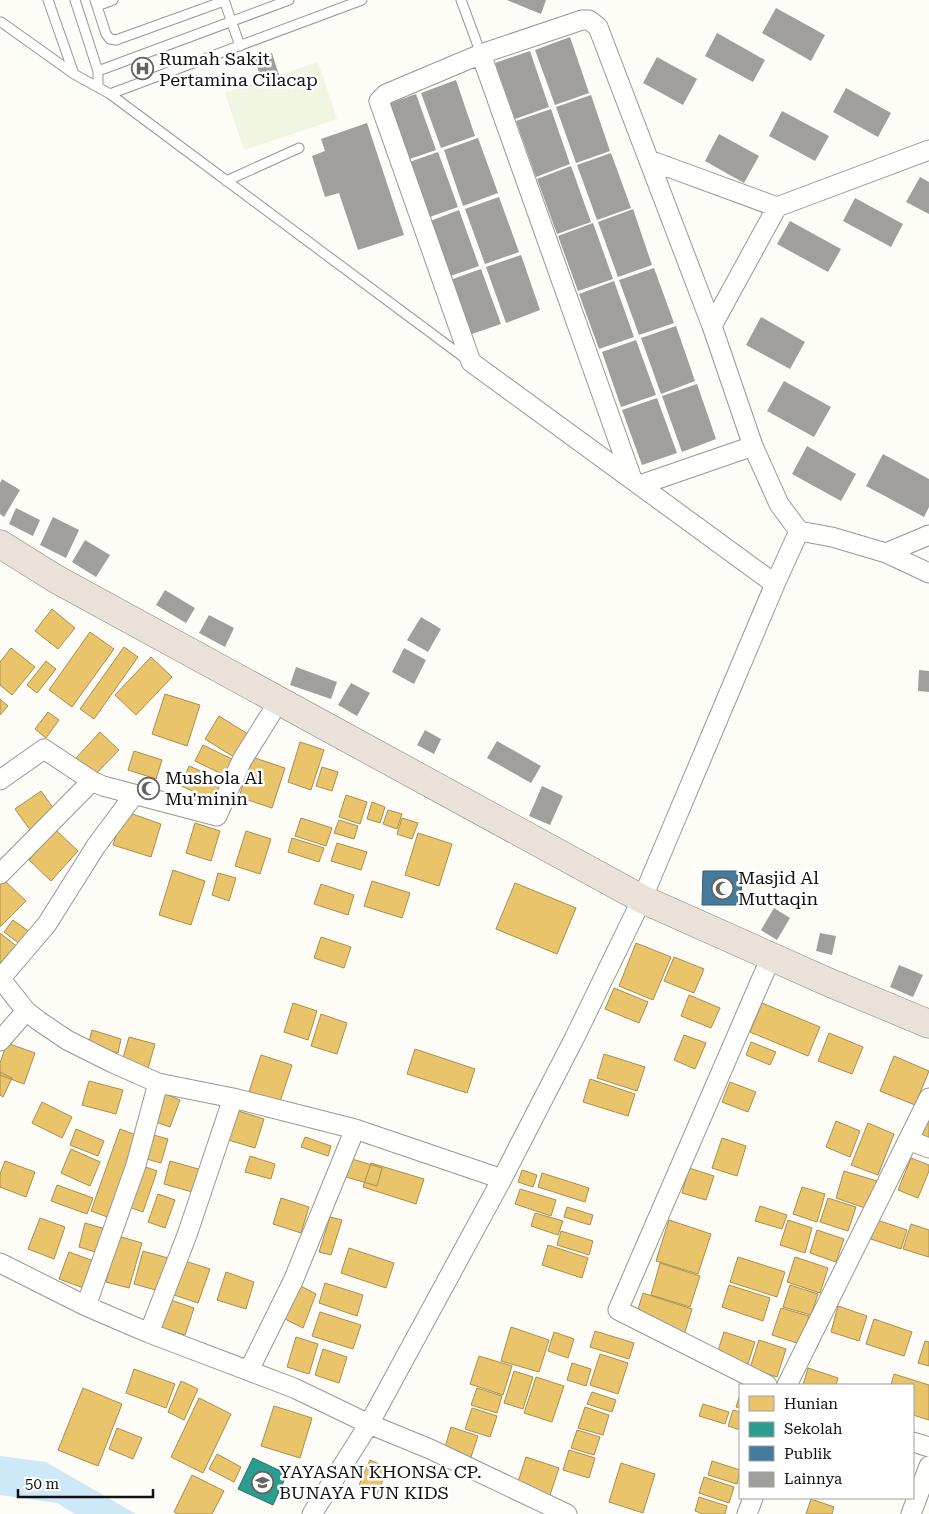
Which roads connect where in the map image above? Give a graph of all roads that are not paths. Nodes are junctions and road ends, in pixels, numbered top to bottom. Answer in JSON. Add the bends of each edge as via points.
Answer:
{"nodes":[{"id":1,"x":48,"y":0,"type":"edge"},
{"id":2,"x":75,"y":0,"type":"edge"},
{"id":3,"x":113,"y":0,"type":"edge"},
{"id":4,"x":290,"y":0,"type":"edge"},
{"id":5,"x":461,"y":0,"type":"edge"},
{"id":6,"x":224,"y":1,"type":"edge"},
{"id":7,"x":356,"y":1,"type":"edge"},
{"id":8,"x":96,"y":3,"type":"edge"},
{"id":9,"x":232,"y":21,"type":"junction"},
{"id":10,"x":0,"y":22,"type":"edge"},
{"id":11,"x":240,"y":46,"type":"junction"},
{"id":12,"x":481,"y":54,"type":"junction"},
{"id":13,"x":98,"y":71,"type":"junction"},
{"id":14,"x":74,"y":74,"type":"junction"},
{"id":15,"x":98,"y":87,"type":"junction"},
{"id":16,"x":110,"y":94,"type":"junction"},
{"id":17,"x":299,"y":148,"type":"dead end"},
{"id":18,"x":929,"y":150,"type":"edge"},
{"id":19,"x":649,"y":160,"type":"junction"},
{"id":20,"x":226,"y":181,"type":"junction"},
{"id":21,"x":777,"y":207,"type":"junction"},
{"id":22,"x":712,"y":326,"type":"junction"},
{"id":23,"x":471,"y":362,"type":"junction"},
{"id":24,"x":753,"y":446,"type":"junction"},
{"id":25,"x":636,"y":482,"type":"junction"},
{"id":26,"x":799,"y":531,"type":"junction"},
{"id":27,"x":929,"y":535,"type":"edge"},
{"id":28,"x":0,"y":544,"type":"edge"},
{"id":29,"x":886,"y":553,"type":"junction"},
{"id":30,"x":929,"y":573,"type":"edge"},
{"id":31,"x":775,"y":584,"type":"junction"},
{"id":32,"x":279,"y":701,"type":"junction"},
{"id":33,"x":0,"y":780,"type":"edge"},
{"id":34,"x":92,"y":781,"type":"junction"},
{"id":35,"x":134,"y":795,"type":"junction"},
{"id":36,"x":0,"y":874,"type":"edge"},
{"id":37,"x":642,"y":899,"type":"junction"},
{"id":38,"x":771,"y":957,"type":"junction"},
{"id":39,"x":0,"y":978,"type":"edge"},
{"id":40,"x":26,"y":1010,"type":"junction"},
{"id":41,"x":929,"y":1024,"type":"edge"},
{"id":42,"x":0,"y":1041,"type":"edge"},
{"id":43,"x":158,"y":1083,"type":"junction"},
{"id":44,"x":232,"y":1098,"type":"junction"},
{"id":45,"x":929,"y":1098,"type":"edge"},
{"id":46,"x":355,"y":1129,"type":"junction"},
{"id":47,"x":908,"y":1140,"type":"junction"},
{"id":48,"x":929,"y":1148,"type":"edge"},
{"id":49,"x":502,"y":1179,"type":"junction"},
{"id":50,"x":0,"y":1263,"type":"edge"},
{"id":51,"x":86,"y":1306,"type":"junction"},
{"id":52,"x":149,"y":1333,"type":"junction"},
{"id":53,"x":250,"y":1370,"type":"junction"},
{"id":54,"x":765,"y":1384,"type":"edge"},
{"id":55,"x":787,"y":1384,"type":"edge"},
{"id":56,"x":369,"y":1424,"type":"junction"},
{"id":57,"x":914,"y":1442,"type":"edge"},
{"id":58,"x":929,"y":1448,"type":"edge"},
{"id":59,"x":929,"y":1466,"type":"edge"},
{"id":60,"x":752,"y":1499,"type":"edge"},
{"id":61,"x":312,"y":1514,"type":"edge"},
{"id":62,"x":568,"y":1514,"type":"edge"},
{"id":63,"x":747,"y":1514,"type":"edge"},
{"id":64,"x":911,"y":1514,"type":"edge"}],
"edges":[{"from":1,"to":14,"type":"lane"},
{"from":2,"to":13,"type":"lane"},
{"from":3,"to":8,"type":"lane"},
{"from":4,"to":9,"type":"lane"},
{"from":5,"to":12,"type":"lane"},
{"from":6,"to":8,"type":"lane","via":[[116,40],[106,34]]},
{"from":6,"to":9,"type":"lane"},
{"from":7,"to":11,"type":"lane"},
{"from":9,"to":11,"type":"lane"},
{"from":9,"to":13,"type":"lane"},
{"from":10,"to":14,"type":"lane"},
{"from":11,"to":16,"type":"lane"},
{"from":12,"to":19,"type":"street","via":[[582,20],[594,23]]},
{"from":12,"to":23,"type":"street","via":[[386,94],[379,101]]},
{"from":12,"to":25,"type":"street"},
{"from":13,"to":15,"type":"lane"},
{"from":14,"to":15,"type":"lane"},
{"from":15,"to":16,"type":"lane"},
{"from":16,"to":20,"type":"lane"},
{"from":17,"to":20,"type":"lane"},
{"from":18,"to":21,"type":"street"},
{"from":19,"to":21,"type":"street"},
{"from":19,"to":22,"type":"street"},
{"from":20,"to":23,"type":"lane"},
{"from":21,"to":22,"type":"street"},
{"from":22,"to":24,"type":"street"},
{"from":23,"to":25,"type":"street"},
{"from":24,"to":25,"type":"street"},
{"from":24,"to":26,"type":"street","via":[[779,504]]},
{"from":25,"to":31,"type":"street"},
{"from":26,"to":29,"type":"street"},
{"from":26,"to":31,"type":"street"},
{"from":27,"to":29,"type":"street"},
{"from":28,"to":32,"type":"highway","via":[[56,579]]},
{"from":29,"to":30,"type":"street"},
{"from":31,"to":37,"type":"street"},
{"from":32,"to":35,"type":"street","via":[[242,760],[217,816]]},
{"from":32,"to":37,"type":"highway"},
{"from":33,"to":34,"type":"street","via":[[44,749]]},
{"from":34,"to":35,"type":"street"},
{"from":34,"to":36,"type":"street"},
{"from":35,"to":39,"type":"street","via":[[96,846],[47,924]]},
{"from":37,"to":38,"type":"highway"},
{"from":37,"to":49,"type":"street"},
{"from":38,"to":41,"type":"highway"},
{"from":38,"to":54,"type":"street","via":[[618,1310]]},
{"from":39,"to":40,"type":"street"},
{"from":40,"to":42,"type":"street"},
{"from":40,"to":43,"type":"street","via":[[67,1040]]},
{"from":43,"to":44,"type":"street"},
{"from":43,"to":51,"type":"street","via":[[133,1173]]},
{"from":44,"to":46,"type":"street"},
{"from":44,"to":52,"type":"street","via":[[195,1212]]},
{"from":45,"to":47,"type":"street"},
{"from":46,"to":49,"type":"street"},
{"from":46,"to":53,"type":"street","via":[[292,1281]]},
{"from":47,"to":48,"type":"street"},
{"from":47,"to":55,"type":"street"},
{"from":49,"to":56,"type":"street"},
{"from":50,"to":51,"type":"street"},
{"from":51,"to":52,"type":"street"},
{"from":52,"to":53,"type":"street"},
{"from":53,"to":56,"type":"street"},
{"from":56,"to":61,"type":"street"},
{"from":56,"to":62,"type":"street"},
{"from":57,"to":58,"type":"street"},
{"from":59,"to":64,"type":"street"},
{"from":60,"to":63,"type":"street"}]}
